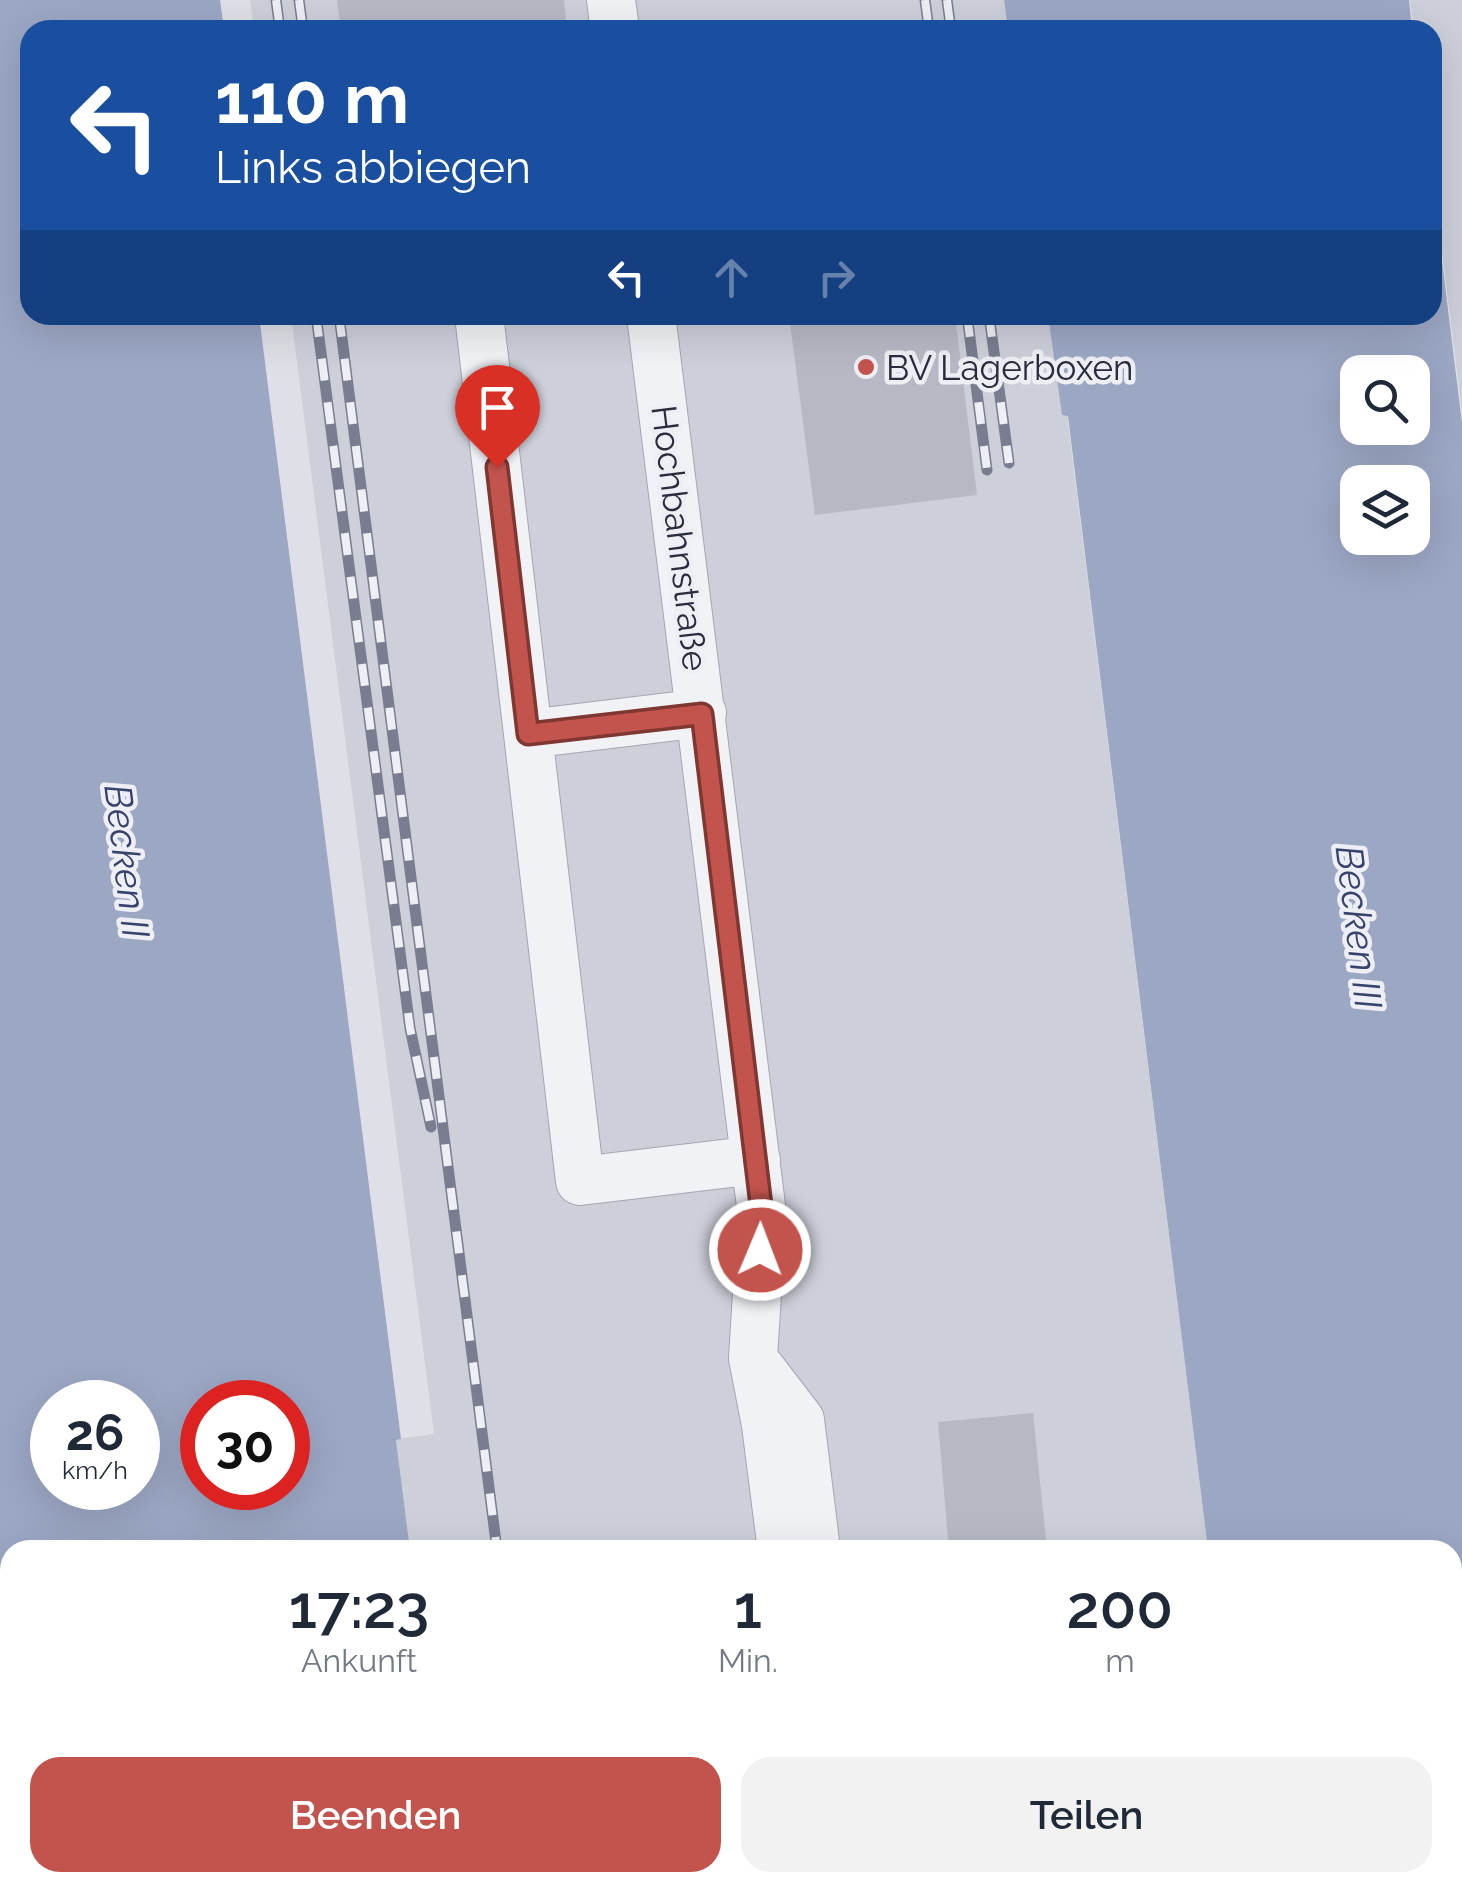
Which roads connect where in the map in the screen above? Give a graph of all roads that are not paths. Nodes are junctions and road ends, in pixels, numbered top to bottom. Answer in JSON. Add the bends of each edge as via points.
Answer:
{"nodes":[{"id":1,"x":480,"y":325,"type":"edge"},
{"id":2,"x":652,"y":325,"type":"edge"},
{"id":3,"x":702,"y":714,"type":"junction"},
{"id":4,"x":528,"y":734,"type":"junction"},
{"id":5,"x":756,"y":1160,"type":"junction"},
{"id":6,"x":753,"y":1358,"type":"junction"},
{"id":7,"x":804,"y":1455,"type":"junction"},
{"id":8,"x":781,"y":1540,"type":"edge"},
{"id":9,"x":815,"y":1540,"type":"edge"},
{"id":10,"x":840,"y":1540,"type":"edge"}],
"edges":[{"from":1,"to":4,"type":"street"},
{"from":2,"to":3,"type":"street","name":"Hochbahnstraße"},
{"from":3,"to":4,"type":"street"},
{"from":3,"to":5,"type":"street","name":"Hochbahnstraße"},
{"from":4,"to":5,"type":"street","via":[[580,1180]]},
{"from":5,"to":6,"type":"street","name":"Hochbahnstraße","via":[[762,1214]]},
{"from":6,"to":7,"type":"street","via":[[800,1420]]},
{"from":6,"to":8,"type":"street","name":"Hochbahnstraße"},
{"from":7,"to":9,"type":"street"},
{"from":7,"to":10,"type":"street","via":[[834,1499]]}]}
